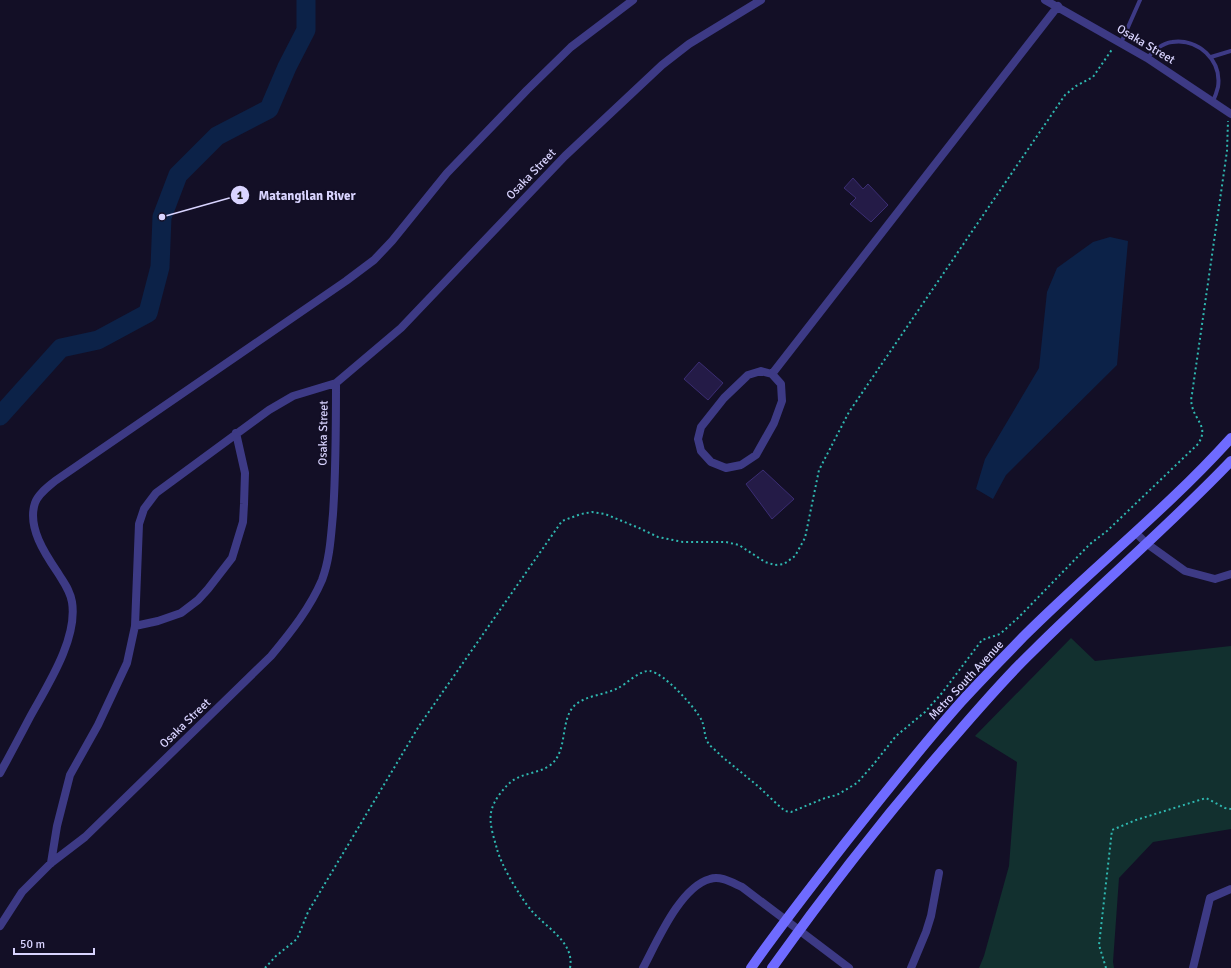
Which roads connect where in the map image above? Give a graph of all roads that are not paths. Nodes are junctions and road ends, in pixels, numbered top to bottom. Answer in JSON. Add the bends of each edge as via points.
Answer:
{"nodes":[{"id":1,"x":633,"y":0,"type":"edge"},
{"id":2,"x":761,"y":0,"type":"edge"},
{"id":3,"x":1045,"y":0,"type":"edge"},
{"id":4,"x":1140,"y":0,"type":"edge"},
{"id":5,"x":1058,"y":6,"type":"junction"},
{"id":6,"x":1119,"y":42,"type":"junction"},
{"id":7,"x":1231,"y":51,"type":"edge"},
{"id":8,"x":1147,"y":58,"type":"junction"},
{"id":9,"x":1211,"y":58,"type":"junction"},
{"id":10,"x":1213,"y":101,"type":"junction"},
{"id":11,"x":1230,"y":113,"type":"edge"},
{"id":12,"x":772,"y":374,"type":"junction"},
{"id":13,"x":336,"y":383,"type":"junction"},
{"id":14,"x":236,"y":433,"type":"junction"},
{"id":15,"x":1231,"y":438,"type":"edge"},
{"id":16,"x":1231,"y":461,"type":"edge"},
{"id":17,"x":1135,"y":532,"type":"junction"},
{"id":18,"x":1146,"y":543,"type":"junction"},
{"id":19,"x":1231,"y":574,"type":"edge"},
{"id":20,"x":136,"y":626,"type":"junction"},
{"id":21,"x":0,"y":774,"type":"edge"},
{"id":22,"x":50,"y":863,"type":"junction"},
{"id":23,"x":939,"y":873,"type":"dead end"},
{"id":24,"x":1231,"y":889,"type":"edge"},
{"id":25,"x":785,"y":920,"type":"junction"},
{"id":26,"x":0,"y":926,"type":"edge"},
{"id":27,"x":799,"y":930,"type":"junction"},
{"id":28,"x":643,"y":968,"type":"edge"},
{"id":29,"x":751,"y":968,"type":"edge"},
{"id":30,"x":772,"y":968,"type":"edge"},
{"id":31,"x":849,"y":968,"type":"edge"},
{"id":32,"x":911,"y":968,"type":"edge"},
{"id":33,"x":1193,"y":968,"type":"edge"}],
"edges":[{"from":1,"to":21,"type":"street","via":[[571,47],[527,90],[447,173],[374,260],[44,490],[35,502],[33,523],[39,540],[68,587],[72,603],[72,621],[56,671]]},
{"from":2,"to":13,"type":"street","name":"Osaka Street","via":[[689,44],[662,65],[565,156],[401,328]]},
{"from":3,"to":5,"type":"street","name":"Osaka Street"},
{"from":4,"to":6,"type":"lane"},
{"from":5,"to":6,"type":"street","name":"Osaka Street"},
{"from":5,"to":12,"type":"street"},
{"from":6,"to":8,"type":"street","name":"Osaka Street"},
{"from":7,"to":9,"type":"lane"},
{"from":8,"to":9,"type":"lane","via":[[1158,47],[1171,42],[1186,42],[1200,47]]},
{"from":8,"to":10,"type":"street","name":"Osaka Street"},
{"from":9,"to":10,"type":"lane","via":[[1218,71],[1218,87]]},
{"from":10,"to":11,"type":"street","name":"Osaka Street"},
{"from":12,"to":12,"type":"street","via":[[761,371],[748,375],[724,398],[702,426],[698,439],[701,451],[711,462],[726,468],[741,465],[756,455],[774,423],[782,400],[781,384]]},
{"from":13,"to":14,"type":"street","via":[[293,396]]},
{"from":13,"to":22,"type":"street","name":"Osaka Street","via":[[331,543],[322,579],[308,607],[271,656],[85,837]]},
{"from":14,"to":20,"type":"street","via":[[156,493],[144,509],[139,524]]},
{"from":14,"to":20,"type":"street","via":[[245,473],[243,522],[232,558],[208,590],[181,613]]},
{"from":15,"to":17,"type":"street","name":"Metro South Avenue"},
{"from":16,"to":18,"type":"street"},
{"from":17,"to":18,"type":"street"},
{"from":17,"to":25,"type":"street","name":"Metro South Avenue","via":[[1025,636],[961,702],[901,772]]},
{"from":18,"to":19,"type":"street","via":[[1185,571],[1215,579]]},
{"from":18,"to":27,"type":"street","via":[[1031,653],[972,716],[911,785]]},
{"from":20,"to":22,"type":"street","via":[[127,663],[98,726],[70,775]]},
{"from":22,"to":26,"type":"street","name":"Osaka Street","via":[[22,892]]},
{"from":23,"to":32,"type":"street","via":[[926,932]]},
{"from":24,"to":33,"type":"street","via":[[1210,898]]},
{"from":25,"to":27,"type":"street"},
{"from":25,"to":28,"type":"street","via":[[742,887],[728,880],[711,878],[698,884],[671,915]]},
{"from":25,"to":29,"type":"street","name":"Metro South Avenue"},
{"from":27,"to":30,"type":"street"},
{"from":27,"to":31,"type":"street"}]}
